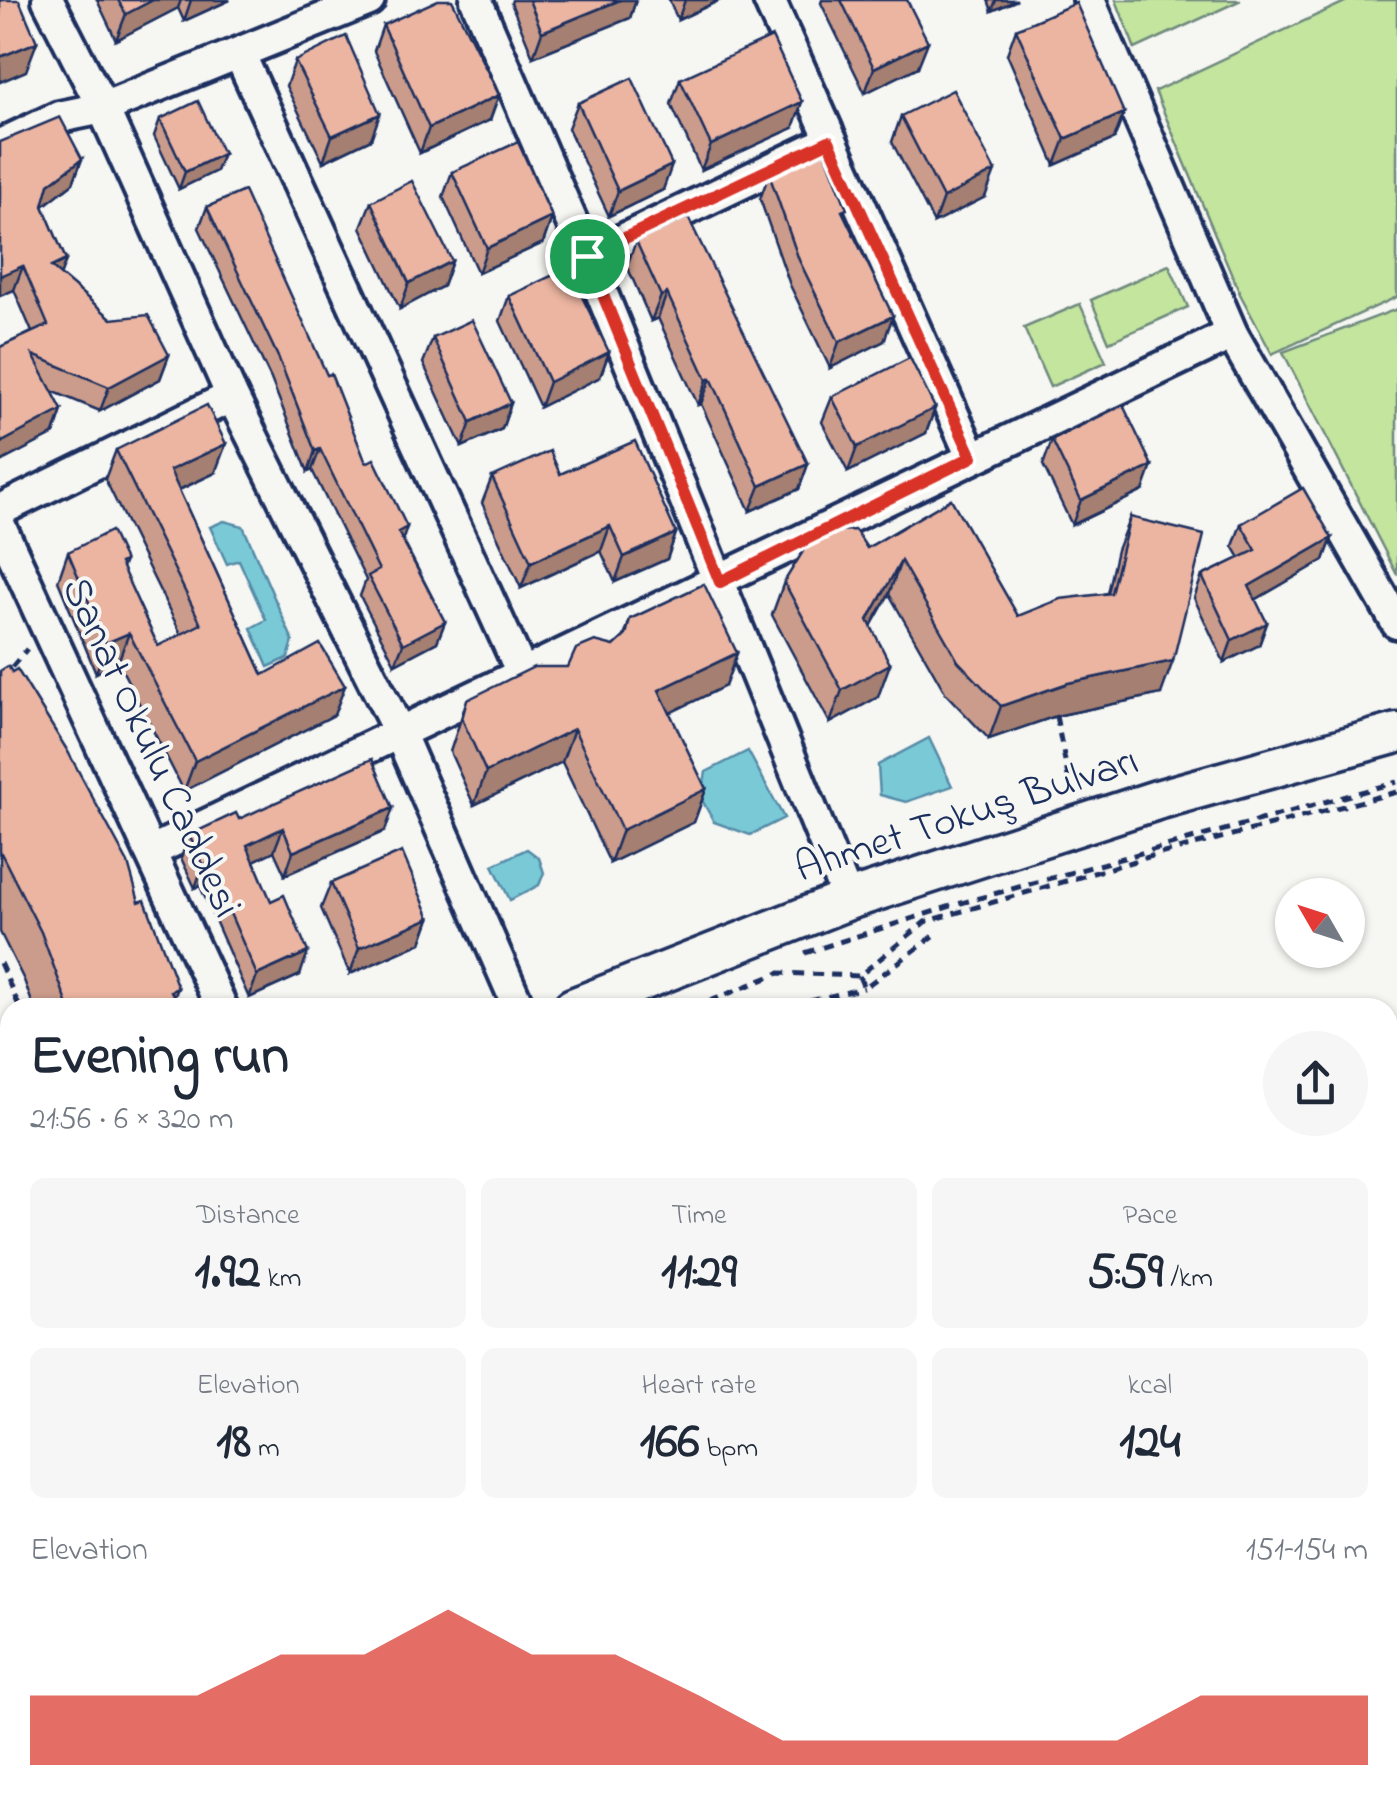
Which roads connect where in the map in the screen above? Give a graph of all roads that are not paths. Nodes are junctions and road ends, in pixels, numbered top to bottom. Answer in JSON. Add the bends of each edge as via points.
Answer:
{"nodes":[{"id":1,"x":48,"y":0,"type":"edge"},
{"id":2,"x":369,"y":0,"type":"edge"},
{"id":3,"x":476,"y":0,"type":"edge"},
{"id":4,"x":769,"y":0,"type":"edge"},
{"id":5,"x":1089,"y":0,"type":"edge"},
{"id":6,"x":240,"y":55,"type":"junction"},
{"id":7,"x":102,"y":108,"type":"junction"},
{"id":8,"x":829,"y":141,"type":"junction"},
{"id":9,"x":0,"y":146,"type":"edge"},
{"id":10,"x":587,"y":256,"type":"junction"},
{"id":11,"x":1232,"y":334,"type":"junction"},
{"id":12,"x":232,"y":396,"type":"junction"},
{"id":13,"x":972,"y":457,"type":"junction"},
{"id":14,"x":0,"y":510,"type":"edge"},
{"id":15,"x":0,"y":526,"type":"edge"},
{"id":16,"x":720,"y":582,"type":"junction"},
{"id":17,"x":1397,"y":623,"type":"edge"},
{"id":18,"x":522,"y":673,"type":"junction"},
{"id":19,"x":399,"y":732,"type":"junction"},
{"id":20,"x":1397,"y":733,"type":"edge"},
{"id":21,"x":152,"y":851,"type":"junction"},
{"id":22,"x":848,"y":900,"type":"junction"},
{"id":23,"x":218,"y":998,"type":"edge"},
{"id":24,"x":514,"y":998,"type":"edge"},
{"id":25,"x":598,"y":998,"type":"edge"}],
"edges":[{"from":1,"to":7,"type":"street"},
{"from":2,"to":6,"type":"street"},
{"from":3,"to":10,"type":"street"},
{"from":4,"to":8,"type":"street"},
{"from":5,"to":11,"type":"street"},
{"from":6,"to":7,"type":"street"},
{"from":6,"to":18,"type":"street"},
{"from":7,"to":9,"type":"street","via":[[59,118]]},
{"from":7,"to":12,"type":"street"},
{"from":8,"to":10,"type":"street"},
{"from":8,"to":13,"type":"street"},
{"from":10,"to":16,"type":"street"},
{"from":11,"to":13,"type":"street"},
{"from":11,"to":17,"type":"street"},
{"from":12,"to":14,"type":"street"},
{"from":12,"to":19,"type":"street"},
{"from":13,"to":16,"type":"street"},
{"from":15,"to":21,"type":"street","name":"Sanat Okulu Caddesi"},
{"from":16,"to":18,"type":"street"},
{"from":16,"to":22,"type":"street"},
{"from":18,"to":19,"type":"street"},
{"from":19,"to":21,"type":"street"},
{"from":19,"to":24,"type":"street"},
{"from":20,"to":22,"type":"main road","name":"Ahmet Tokuş Bulvarı"},
{"from":21,"to":23,"type":"street","name":"Sanat Okulu Caddesi"},
{"from":22,"to":25,"type":"main road","name":"Ahmet Tokuş Bulvarı"}]}
